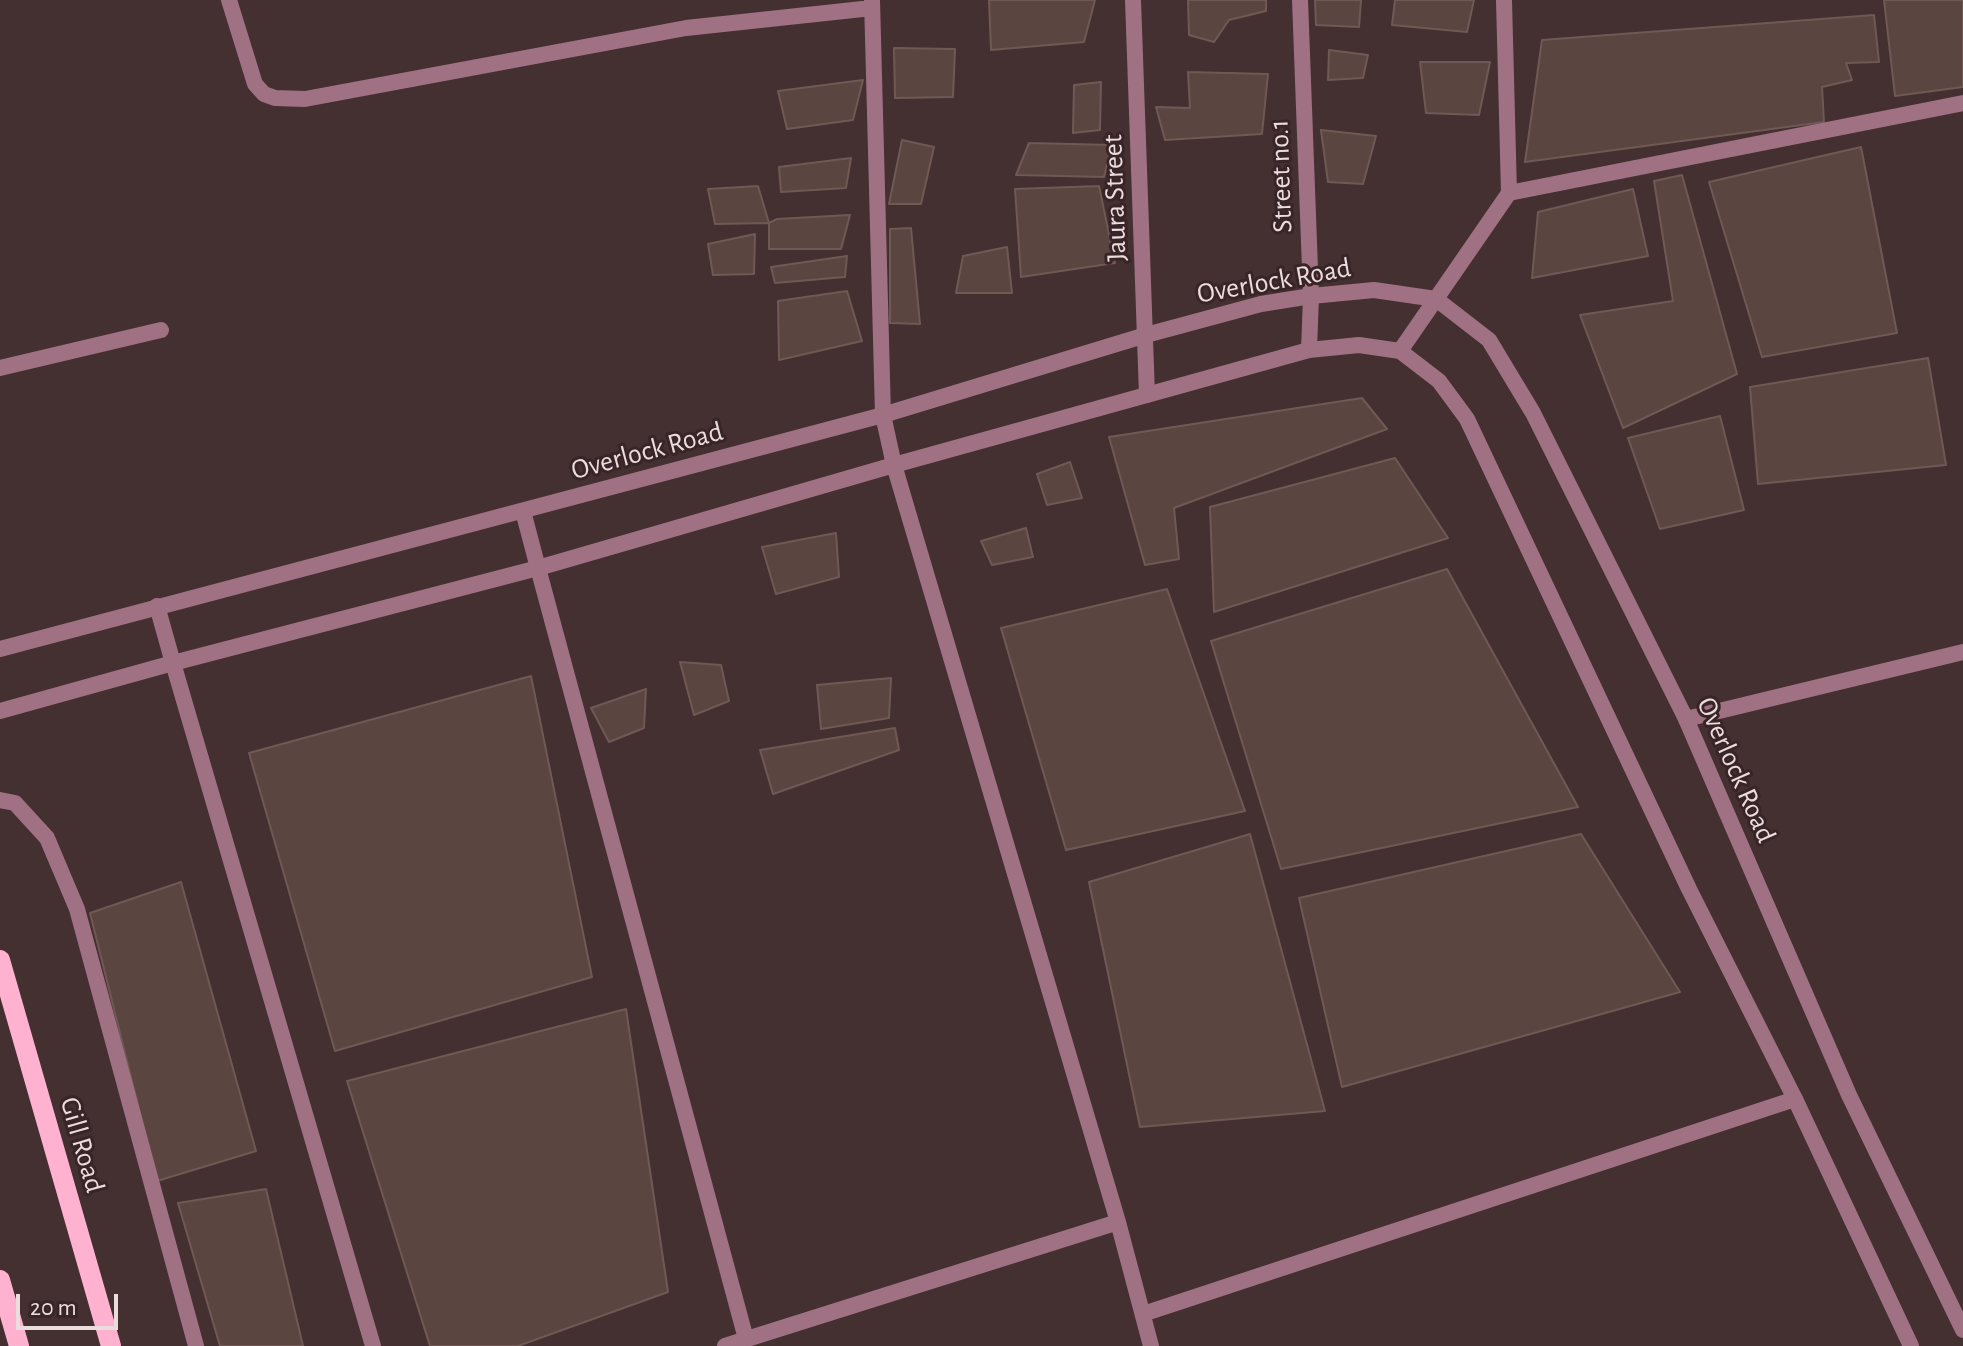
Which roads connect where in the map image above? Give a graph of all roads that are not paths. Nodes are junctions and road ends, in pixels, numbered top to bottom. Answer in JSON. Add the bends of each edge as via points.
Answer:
{"nodes":[{"id":1,"x":229,"y":0,"type":"edge"},
{"id":2,"x":1133,"y":0,"type":"edge"},
{"id":3,"x":1300,"y":0,"type":"edge"},
{"id":4,"x":1504,"y":0,"type":"edge"},
{"id":5,"x":872,"y":4,"type":"edge"},
{"id":6,"x":1963,"y":103,"type":"edge"},
{"id":7,"x":1509,"y":193,"type":"junction"},
{"id":8,"x":1311,"y":296,"type":"junction"},
{"id":9,"x":1436,"y":299,"type":"junction"},
{"id":10,"x":161,"y":330,"type":"dead end"},
{"id":11,"x":1146,"y":335,"type":"junction"},
{"id":12,"x":1309,"y":350,"type":"junction"},
{"id":13,"x":1400,"y":351,"type":"junction"},
{"id":14,"x":0,"y":368,"type":"edge"},
{"id":15,"x":1147,"y":395,"type":"junction"},
{"id":16,"x":883,"y":415,"type":"junction"},
{"id":17,"x":894,"y":465,"type":"junction"},
{"id":18,"x":523,"y":511,"type":"junction"},
{"id":19,"x":538,"y":568,"type":"junction"},
{"id":20,"x":157,"y":606,"type":"junction"},
{"id":21,"x":0,"y":649,"type":"edge"},
{"id":22,"x":1963,"y":652,"type":"edge"},
{"id":23,"x":173,"y":663,"type":"junction"},
{"id":24,"x":0,"y":711,"type":"edge"},
{"id":25,"x":1686,"y":719,"type":"junction"},
{"id":26,"x":0,"y":800,"type":"edge"},
{"id":27,"x":0,"y":960,"type":"edge"},
{"id":28,"x":1795,"y":1099,"type":"junction"},
{"id":29,"x":1118,"y":1222,"type":"junction"},
{"id":30,"x":0,"y":1280,"type":"edge"},
{"id":31,"x":1143,"y":1314,"type":"junction"},
{"id":32,"x":1963,"y":1330,"type":"edge"},
{"id":33,"x":746,"y":1339,"type":"junction"},
{"id":34,"x":19,"y":1346,"type":"edge"},
{"id":35,"x":111,"y":1346,"type":"edge"},
{"id":36,"x":196,"y":1346,"type":"edge"},
{"id":37,"x":373,"y":1346,"type":"edge"},
{"id":38,"x":725,"y":1346,"type":"edge"},
{"id":39,"x":1151,"y":1346,"type":"edge"},
{"id":40,"x":1911,"y":1346,"type":"edge"}],
"edges":[{"from":1,"to":5,"type":"street","via":[[255,84],[275,98],[305,99],[686,28]]},
{"from":2,"to":11,"type":"street","name":"Jaura Street"},
{"from":3,"to":8,"type":"street","name":"Street no.1"},
{"from":4,"to":7,"type":"street"},
{"from":5,"to":16,"type":"street"},
{"from":6,"to":7,"type":"street"},
{"from":7,"to":9,"type":"street"},
{"from":8,"to":9,"type":"street","name":"Overlock Road","via":[[1374,290]]},
{"from":8,"to":11,"type":"street","name":"Overlock Road"},
{"from":8,"to":12,"type":"street","name":"Street no.1"},
{"from":9,"to":13,"type":"street"},
{"from":9,"to":25,"type":"street","name":"Overlock Road","via":[[1489,340],[1533,413]]},
{"from":10,"to":14,"type":"street"},
{"from":11,"to":15,"type":"street","name":"Jaura Street"},
{"from":11,"to":16,"type":"street","name":"Overlock Road"},
{"from":12,"to":13,"type":"street","via":[[1359,345]]},
{"from":12,"to":15,"type":"street"},
{"from":13,"to":28,"type":"street","via":[[1439,381],[1467,419],[1689,889]]},
{"from":15,"to":17,"type":"street"},
{"from":16,"to":17,"type":"street"},
{"from":16,"to":18,"type":"street","name":"Overlock Road"},
{"from":17,"to":19,"type":"street"},
{"from":17,"to":29,"type":"street"},
{"from":18,"to":19,"type":"street"},
{"from":18,"to":20,"type":"street","name":"Overlock Road"},
{"from":19,"to":23,"type":"street"},
{"from":19,"to":33,"type":"street"},
{"from":20,"to":21,"type":"street","name":"Overlock Road"},
{"from":20,"to":23,"type":"street"},
{"from":22,"to":25,"type":"street"},
{"from":23,"to":24,"type":"street"},
{"from":23,"to":37,"type":"street"},
{"from":25,"to":32,"type":"street","name":"Overlock Road","via":[[1849,1095]]},
{"from":26,"to":36,"type":"street","via":[[15,803],[47,838],[77,909]]},
{"from":27,"to":35,"type":"main road","name":"Gill Road"},
{"from":28,"to":31,"type":"street"},
{"from":28,"to":40,"type":"street"},
{"from":29,"to":31,"type":"street"},
{"from":29,"to":33,"type":"street"},
{"from":30,"to":34,"type":"main road"},
{"from":31,"to":39,"type":"street"},
{"from":33,"to":38,"type":"street"}]}
